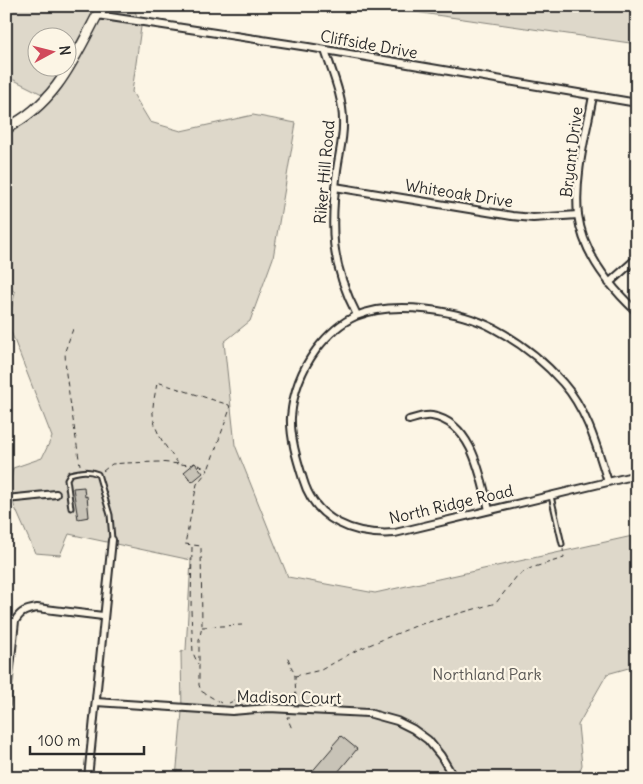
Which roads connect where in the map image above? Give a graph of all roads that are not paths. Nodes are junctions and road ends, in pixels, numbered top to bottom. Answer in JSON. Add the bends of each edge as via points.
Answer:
{"nodes":[{"id":1,"x":102,"y":6,"type":"edge"},
{"id":2,"x":97,"y":15,"type":"junction"},
{"id":3,"x":325,"y":50,"type":"junction"},
{"id":4,"x":593,"y":96,"type":"junction"},
{"id":5,"x":637,"y":104,"type":"edge"},
{"id":6,"x":6,"y":128,"type":"edge"},
{"id":7,"x":335,"y":187,"type":"junction"},
{"id":8,"x":578,"y":215,"type":"junction"},
{"id":9,"x":637,"y":258,"type":"edge"},
{"id":10,"x":609,"y":283,"type":"junction"},
{"id":11,"x":637,"y":312,"type":"edge"},
{"id":12,"x":357,"y":315,"type":"junction"},
{"id":13,"x":409,"y":420,"type":"dead end"},
{"id":14,"x":637,"y":475,"type":"edge"},
{"id":15,"x":608,"y":482,"type":"junction"},
{"id":16,"x":56,"y":494,"type":"dead end"},
{"id":17,"x":551,"y":495,"type":"junction"},
{"id":18,"x":6,"y":499,"type":"edge"},
{"id":19,"x":71,"y":508,"type":"dead end"},
{"id":20,"x":489,"y":510,"type":"junction"},
{"id":21,"x":112,"y":540,"type":"joint"},
{"id":22,"x":562,"y":544,"type":"road end"},
{"id":23,"x":103,"y":616,"type":"junction"},
{"id":24,"x":96,"y":702,"type":"junction"},
{"id":25,"x":6,"y":706,"type":"edge"},
{"id":26,"x":88,"y":778,"type":"edge"},
{"id":27,"x":454,"y":778,"type":"edge"}],
"edges":[{"from":1,"to":2,"type":"street"},
{"from":2,"to":3,"type":"street","name":"Cliffside Drive"},
{"from":2,"to":6,"type":"street","via":[[58,86],[30,114]]},
{"from":3,"to":4,"type":"street","name":"Cliffside Drive"},
{"from":3,"to":7,"type":"street","name":"Riker Hill Road","via":[[343,112]]},
{"from":4,"to":5,"type":"street","name":"Cliffside Drive"},
{"from":4,"to":8,"type":"street","name":"Bryant Drive","via":[[580,168]]},
{"from":7,"to":8,"type":"street","name":"Whiteoak Drive","via":[[512,216]]},
{"from":7,"to":12,"type":"street","name":"Riker Hill Road","via":[[334,250],[338,272]]},
{"from":8,"to":10,"type":"street","name":"Bryant Drive","via":[[591,253]]},
{"from":9,"to":10,"type":"street"},
{"from":10,"to":11,"type":"street","name":"Bryant Drive"},
{"from":12,"to":15,"type":"street","via":[[396,309],[436,310],[475,320],[511,338],[538,358],[575,399],[591,432]]},
{"from":12,"to":20,"type":"street","name":"North Ridge Road","via":[[321,344],[306,366],[296,391],[291,418],[295,452],[312,501],[342,526],[380,534]]},
{"from":13,"to":20,"type":"street","via":[[431,416],[448,422],[456,429],[478,465]]},
{"from":14,"to":15,"type":"street","name":"North Ridge Road"},
{"from":15,"to":17,"type":"street","name":"North Ridge Road"},
{"from":16,"to":18,"type":"street"},
{"from":17,"to":20,"type":"street","name":"North Ridge Road"},
{"from":17,"to":22,"type":"lane"},
{"from":19,"to":21,"type":"lane","via":[[70,474],[91,471],[98,474],[110,515]]},
{"from":21,"to":23,"type":"street"},
{"from":23,"to":24,"type":"street"},
{"from":23,"to":25,"type":"street","via":[[37,608],[20,613],[15,621]]},
{"from":24,"to":26,"type":"street"},
{"from":24,"to":27,"type":"street","name":"Madison Court","via":[[232,711],[269,708],[368,713],[397,721],[428,740]]}]}
